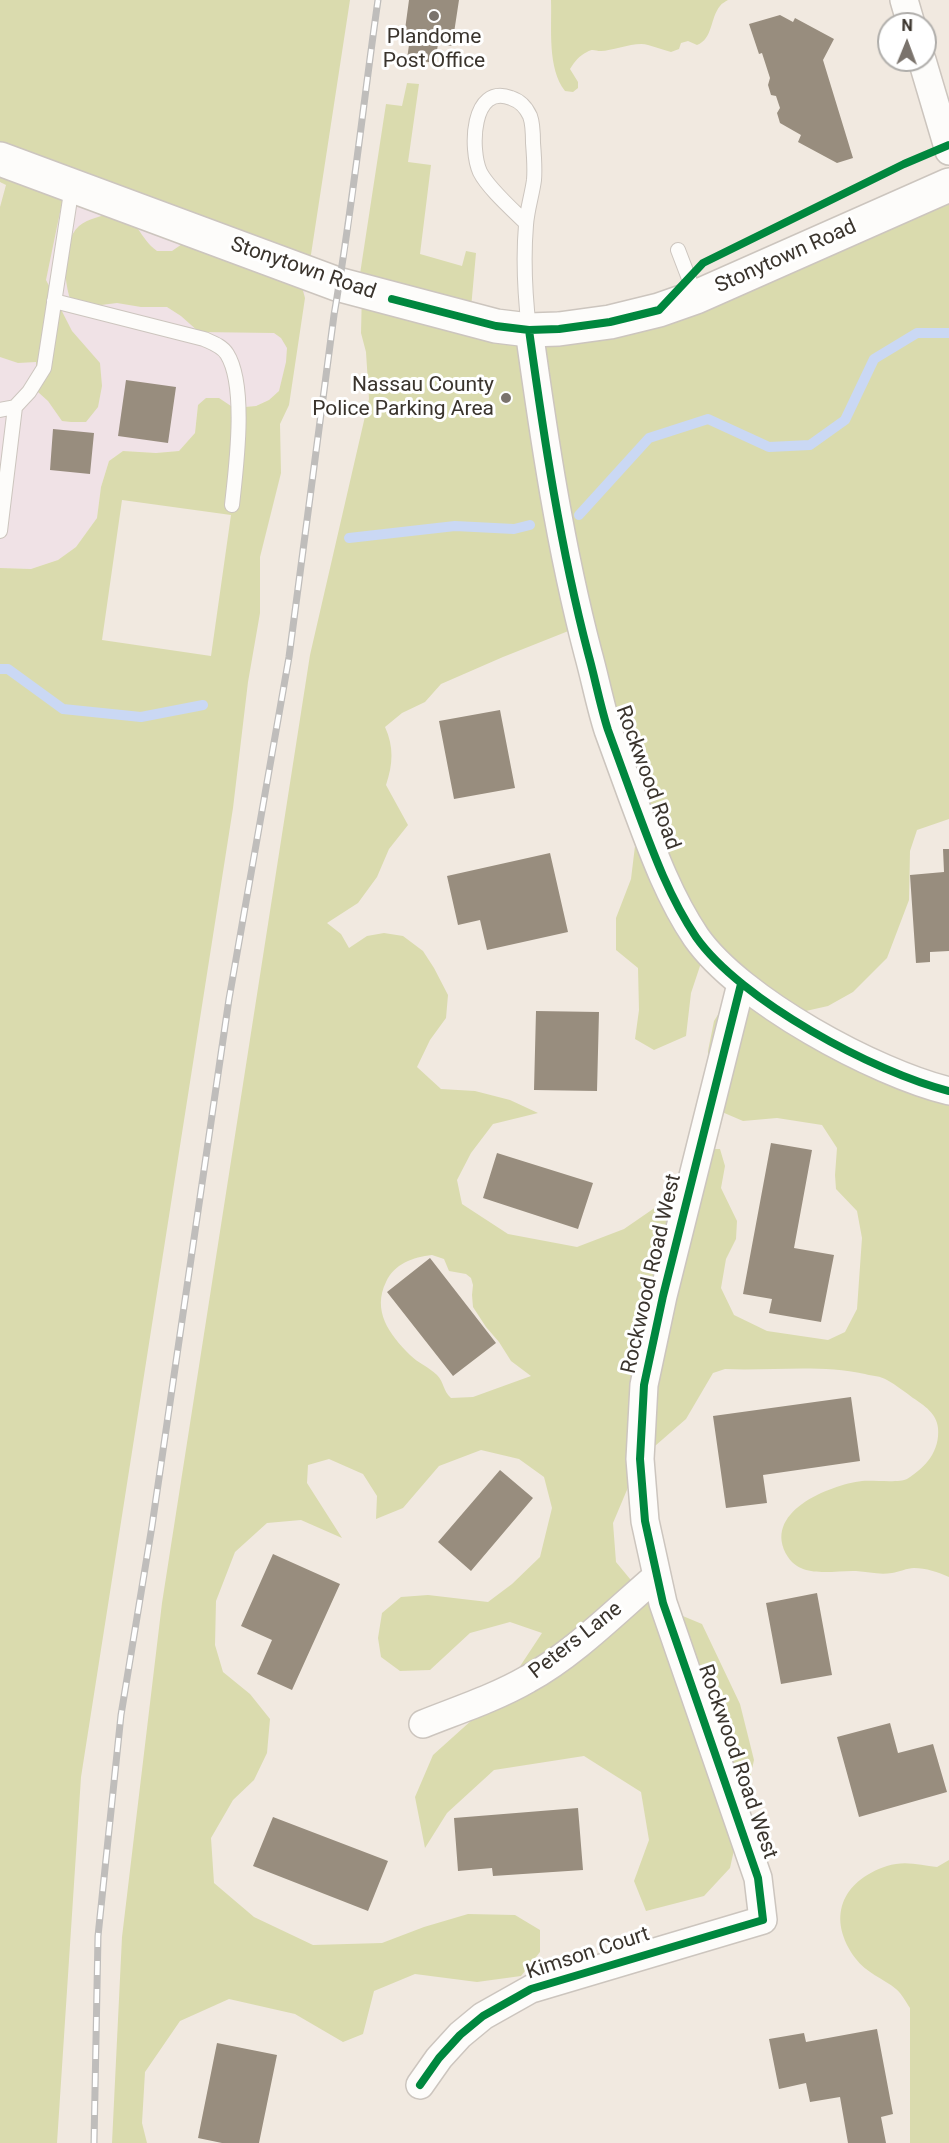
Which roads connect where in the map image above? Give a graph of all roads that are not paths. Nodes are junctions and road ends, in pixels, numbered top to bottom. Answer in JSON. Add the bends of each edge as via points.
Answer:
{"nodes":[{"id":1,"x":926,"y":72,"type":"edge"},
{"id":2,"x":949,"y":151,"type":"edge"},
{"id":3,"x":0,"y":159,"type":"edge"},
{"id":4,"x":949,"y":185,"type":"edge"},
{"id":5,"x":72,"y":186,"type":"junction"},
{"id":6,"x":526,"y":223,"type":"junction"},
{"id":7,"x":678,"y":250,"type":"dead end"},
{"id":8,"x":696,"y":297,"type":"junction"},
{"id":9,"x":54,"y":301,"type":"junction"},
{"id":10,"x":529,"y":330,"type":"junction"},
{"id":11,"x":15,"y":407,"type":"junction"},
{"id":12,"x":0,"y":410,"type":"edge"},
{"id":13,"x":232,"y":505,"type":"dead end"},
{"id":14,"x":0,"y":531,"type":"edge"},
{"id":15,"x":741,"y":984,"type":"junction"},
{"id":16,"x":949,"y":1091,"type":"edge"},
{"id":17,"x":657,"y":1576,"type":"junction"},
{"id":18,"x":423,"y":1724,"type":"dead end"},
{"id":19,"x":763,"y":1920,"type":"joint"},
{"id":20,"x":420,"y":2085,"type":"dead end"}],
"edges":[{"from":1,"to":2,"type":"street"},
{"from":3,"to":5,"type":"main road","name":"Stonytown Road"},
{"from":4,"to":8,"type":"main road","name":"Stonytown Road"},
{"from":5,"to":9,"type":"lane"},
{"from":5,"to":10,"type":"main road","name":"Stonytown Road","via":[[337,285],[496,326]]},
{"from":6,"to":6,"type":"lane","via":[[534,178],[531,120],[520,103],[495,97],[487,100],[477,117],[478,163],[485,180]]},
{"from":6,"to":10,"type":"lane","via":[[525,296]]},
{"from":7,"to":8,"type":"lane"},
{"from":8,"to":10,"type":"main road","name":"Stonytown Road","via":[[610,322]]},
{"from":9,"to":11,"type":"lane","via":[[44,368]]},
{"from":9,"to":13,"type":"lane","via":[[204,339],[226,352],[236,381],[239,424]]},
{"from":10,"to":15,"type":"street","name":"Rockwood Road","via":[[565,556],[607,728],[673,897],[697,938]]},
{"from":11,"to":12,"type":"lane"},
{"from":11,"to":14,"type":"lane"},
{"from":15,"to":16,"type":"street","name":"Rockwood Road","via":[[786,1016],[842,1047],[889,1070]]},
{"from":15,"to":17,"type":"street","name":"Rockwood Road West","via":[[644,1385],[640,1459],[645,1521]]},
{"from":17,"to":18,"type":"street","name":"Peters Lane","via":[[561,1657],[530,1678]]},
{"from":17,"to":19,"type":"street","name":"Rockwood Road West","via":[[758,1878]]},
{"from":19,"to":20,"type":"street","name":"Kimson Court","via":[[531,1989],[483,2016],[460,2035]]}]}
